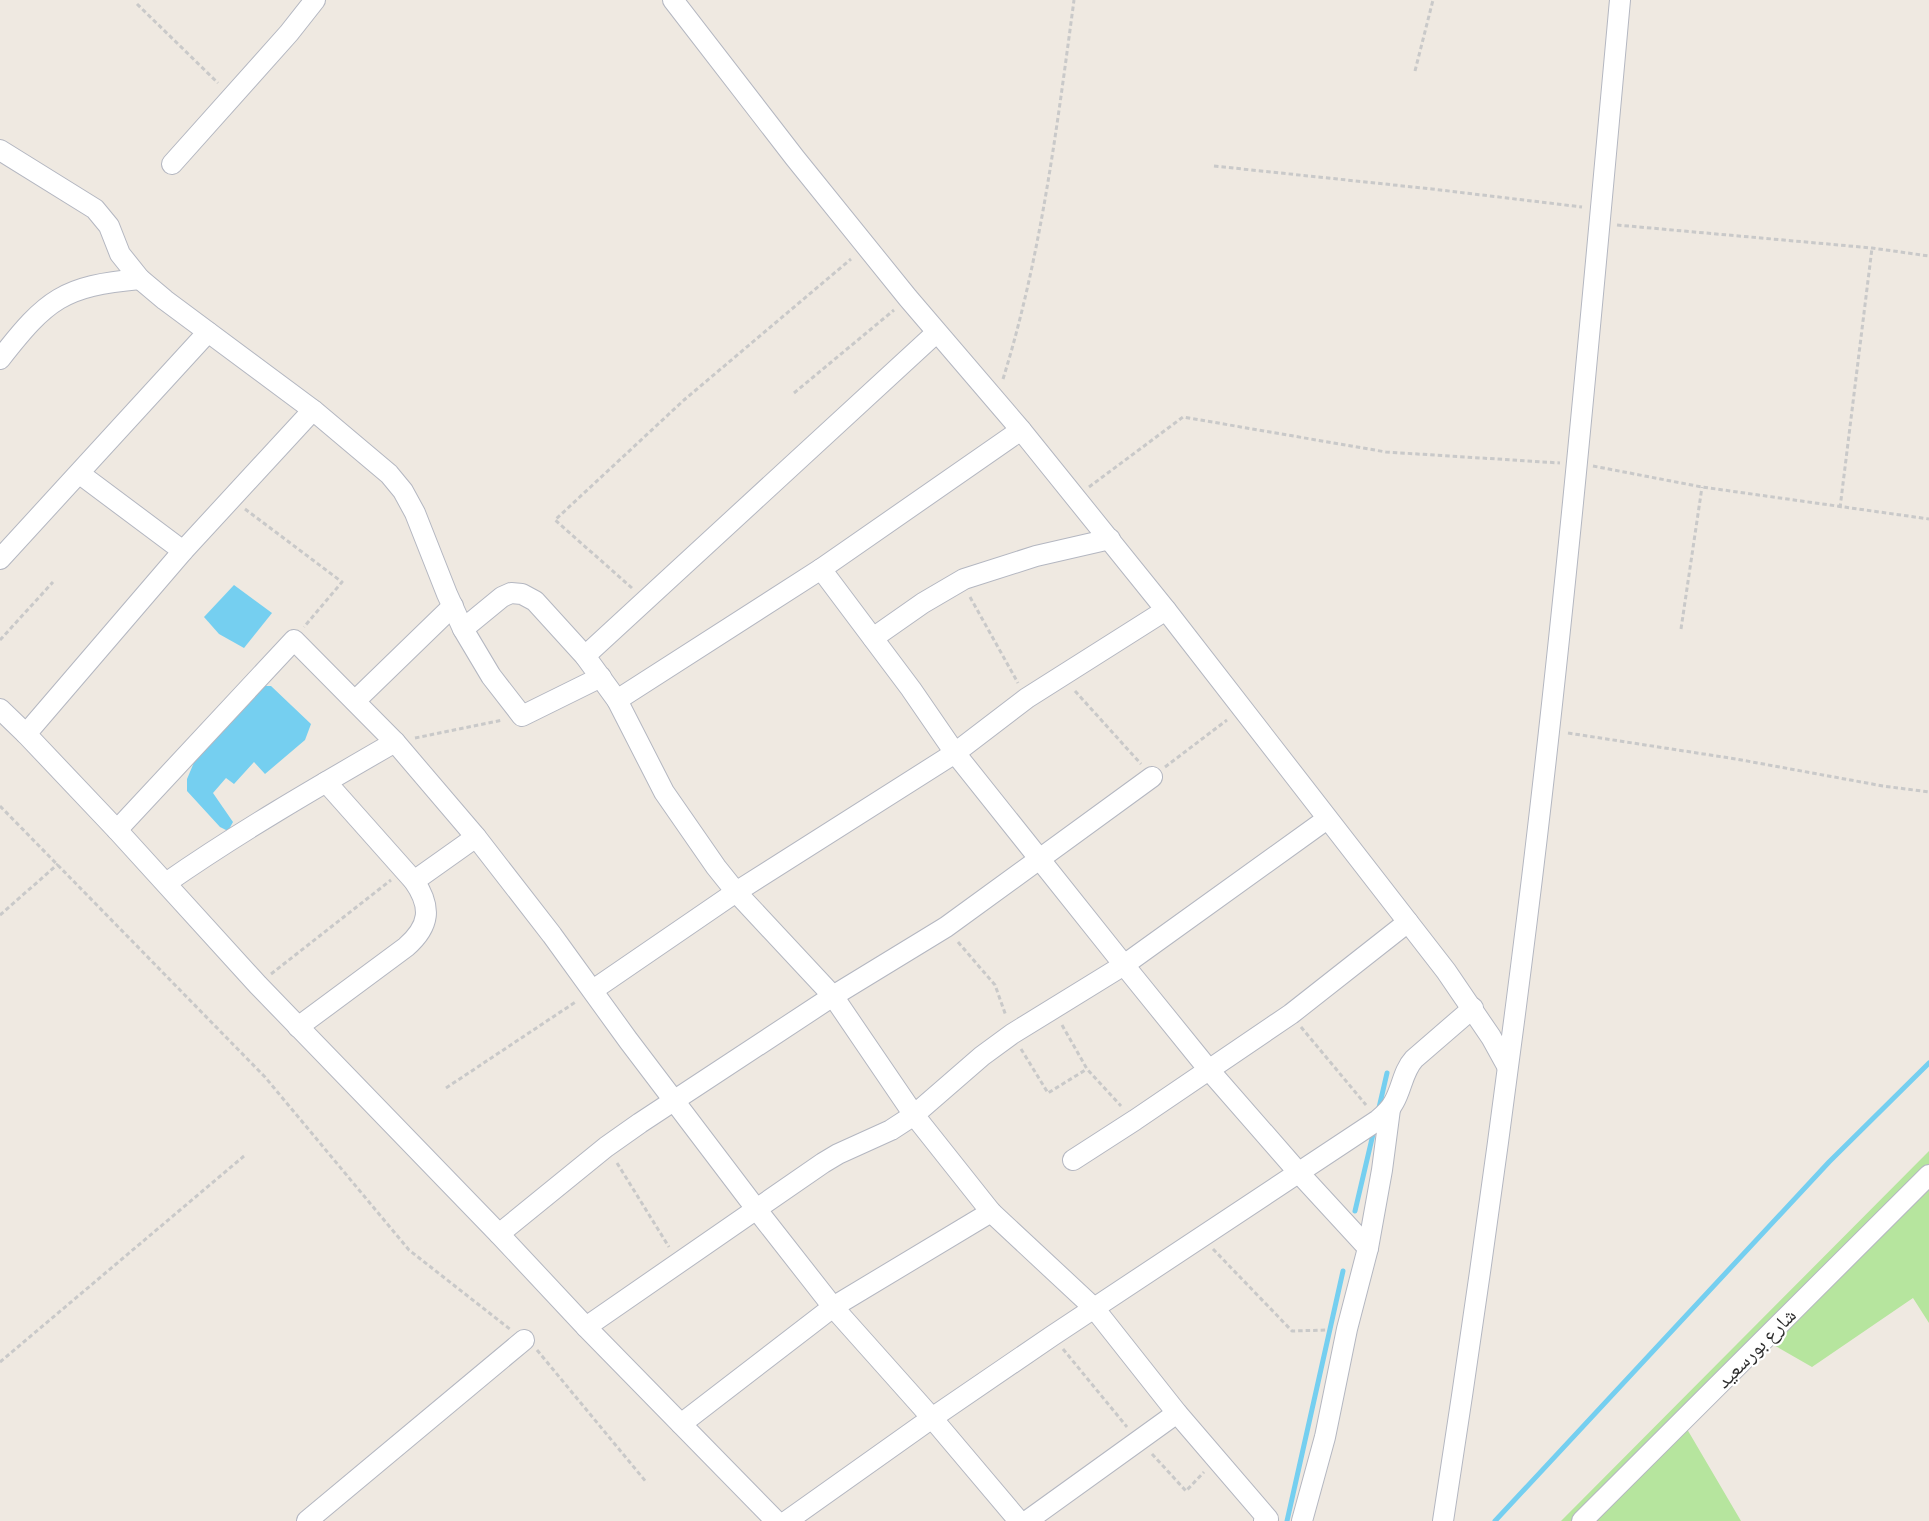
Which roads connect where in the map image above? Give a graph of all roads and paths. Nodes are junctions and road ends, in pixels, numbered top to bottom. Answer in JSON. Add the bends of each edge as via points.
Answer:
{"nodes":[{"id":1,"x":315,"y":0,"type":"edge"},
{"id":2,"x":673,"y":0,"type":"edge"},
{"id":3,"x":1074,"y":0,"type":"edge"},
{"id":4,"x":1434,"y":0,"type":"edge"},
{"id":5,"x":1620,"y":0,"type":"edge"},
{"id":6,"x":137,"y":4,"type":"dead end"},
{"id":7,"x":1415,"y":70,"type":"dead end"},
{"id":8,"x":232,"y":97,"type":"junction"},
{"id":9,"x":0,"y":150,"type":"edge"},
{"id":10,"x":172,"y":165,"type":"dead end"},
{"id":11,"x":1214,"y":166,"type":"dead end"},
{"id":12,"x":1600,"y":217,"type":"junction"},
{"id":13,"x":866,"y":246,"type":"junction"},
{"id":14,"x":1872,"y":248,"type":"junction"},
{"id":15,"x":1929,"y":256,"type":"edge"},
{"id":16,"x":140,"y":279,"type":"junction"},
{"id":17,"x":908,"y":298,"type":"junction"},
{"id":18,"x":208,"y":332,"type":"junction"},
{"id":19,"x":936,"y":333,"type":"junction"},
{"id":20,"x":0,"y":359,"type":"edge"},
{"id":21,"x":794,"y":393,"type":"dead end"},
{"id":22,"x":996,"y":401,"type":"junction"},
{"id":23,"x":313,"y":410,"type":"junction"},
{"id":24,"x":1021,"y":430,"type":"junction"},
{"id":25,"x":1582,"y":465,"type":"junction"},
{"id":26,"x":80,"y":474,"type":"junction"},
{"id":27,"x":1702,"y":487,"type":"junction"},
{"id":28,"x":1076,"y":498,"type":"junction"},
{"id":29,"x":232,"y":499,"type":"junction"},
{"id":30,"x":1840,"y":508,"type":"junction"},
{"id":31,"x":1929,"y":519,"type":"edge"},
{"id":32,"x":1110,"y":540,"type":"junction"},
{"id":33,"x":183,"y":551,"type":"junction"},
{"id":34,"x":0,"y":559,"type":"edge"},
{"id":35,"x":821,"y":569,"type":"junction"},
{"id":36,"x":964,"y":579,"type":"junction"},
{"id":37,"x":53,"y":582,"type":"dead end"},
{"id":38,"x":645,"y":599,"type":"junction"},
{"id":39,"x":453,"y":606,"type":"junction"},
{"id":40,"x":1166,"y":610,"type":"junction"},
{"id":41,"x":463,"y":628,"type":"junction"},
{"id":42,"x":1682,"y":629,"type":"dead end"},
{"id":43,"x":873,"y":638,"type":"junction"},
{"id":44,"x":0,"y":640,"type":"edge"},
{"id":45,"x":294,"y":640,"type":"junction"},
{"id":46,"x":585,"y":656,"type":"junction"},
{"id":47,"x":1061,"y":676,"type":"junction"},
{"id":48,"x":601,"y":677,"type":"junction"},
{"id":49,"x":1027,"y":698,"type":"junction"},
{"id":50,"x":617,"y":700,"type":"junction"},
{"id":51,"x":355,"y":701,"type":"junction"},
{"id":52,"x":1242,"y":708,"type":"junction"},
{"id":53,"x":0,"y":710,"type":"edge"},
{"id":54,"x":522,"y":716,"type":"junction"},
{"id":55,"x":1548,"y":730,"type":"junction"},
{"id":56,"x":26,"y":734,"type":"junction"},
{"id":57,"x":395,"y":742,"type":"junction"},
{"id":58,"x":955,"y":753,"type":"junction"},
{"id":59,"x":1152,"y":777,"type":"junction"},
{"id":60,"x":326,"y":782,"type":"junction"},
{"id":61,"x":1929,"y":792,"type":"edge"},
{"id":62,"x":0,"y":806,"type":"edge"},
{"id":63,"x":1327,"y":819,"type":"junction"},
{"id":64,"x":117,"y":830,"type":"junction"},
{"id":65,"x":476,"y":837,"type":"junction"},
{"id":66,"x":1040,"y":858,"type":"junction"},
{"id":67,"x":58,"y":864,"type":"junction"},
{"id":68,"x":409,"y":876,"type":"junction"},
{"id":69,"x":166,"y":883,"type":"junction"},
{"id":70,"x":736,"y":892,"type":"junction"},
{"id":71,"x":0,"y":915,"type":"edge"},
{"id":72,"x":1408,"y":922,"type":"junction"},
{"id":73,"x":946,"y":927,"type":"junction"},
{"id":74,"x":1124,"y":965,"type":"junction"},
{"id":75,"x":258,"y":985,"type":"junction"},
{"id":76,"x":593,"y":990,"type":"junction"},
{"id":77,"x":833,"y":996,"type":"junction"},
{"id":78,"x":1473,"y":1008,"type":"junction"},
{"id":79,"x":1052,"y":1009,"type":"junction"},
{"id":80,"x":1291,"y":1014,"type":"junction"},
{"id":81,"x":298,"y":1027,"type":"junction"},
{"id":82,"x":1012,"y":1034,"type":"junction"},
{"id":83,"x":1507,"y":1066,"type":"junction"},
{"id":84,"x":1087,"y":1069,"type":"junction"},
{"id":85,"x":1209,"y":1070,"type":"junction"},
{"id":86,"x":446,"y":1088,"type":"dead end"},
{"id":87,"x":674,"y":1099,"type":"junction"},
{"id":88,"x":914,"y":1114,"type":"junction"},
{"id":89,"x":1384,"y":1115,"type":"junction"},
{"id":90,"x":1135,"y":1120,"type":"junction"},
{"id":91,"x":606,"y":1147,"type":"junction"},
{"id":92,"x":244,"y":1156,"type":"dead end"},
{"id":93,"x":1073,"y":1160,"type":"dead end"},
{"id":94,"x":1299,"y":1173,"type":"junction"},
{"id":95,"x":1929,"y":1175,"type":"edge"},
{"id":96,"x":757,"y":1210,"type":"junction"},
{"id":97,"x":991,"y":1212,"type":"junction"},
{"id":98,"x":500,"y":1234,"type":"junction"},
{"id":99,"x":1202,"y":1238,"type":"junction"},
{"id":100,"x":1368,"y":1248,"type":"junction"},
{"id":101,"x":679,"y":1264,"type":"junction"},
{"id":102,"x":833,"y":1307,"type":"junction"},
{"id":103,"x":1094,"y":1308,"type":"junction"},
{"id":104,"x":586,"y":1327,"type":"junction"},
{"id":105,"x":1347,"y":1329,"type":"junction"},
{"id":106,"x":1052,"y":1336,"type":"junction"},
{"id":107,"x":524,"y":1340,"type":"junction"},
{"id":108,"x":0,"y":1362,"type":"edge"},
{"id":109,"x":1177,"y":1413,"type":"junction"},
{"id":110,"x":932,"y":1418,"type":"junction"},
{"id":111,"x":681,"y":1424,"type":"junction"},
{"id":112,"x":1138,"y":1440,"type":"junction"},
{"id":113,"x":1216,"y":1459,"type":"junction"},
{"id":114,"x":647,"y":1483,"type":"dead end"},
{"id":115,"x":307,"y":1521,"type":"edge"},
{"id":116,"x":777,"y":1521,"type":"edge"},
{"id":117,"x":787,"y":1521,"type":"edge"},
{"id":118,"x":1019,"y":1521,"type":"edge"},
{"id":119,"x":1027,"y":1521,"type":"edge"},
{"id":120,"x":1264,"y":1521,"type":"edge"},
{"id":121,"x":1302,"y":1521,"type":"edge"},
{"id":122,"x":1443,"y":1521,"type":"edge"},
{"id":123,"x":1582,"y":1521,"type":"edge"}],
"edges":[{"from":1,"to":8,"type":"street"},
{"from":2,"to":13,"type":"street"},
{"from":3,"to":22,"type":"path","via":[[1037,241],[1014,345]]},
{"from":4,"to":7,"type":"path"},
{"from":5,"to":12,"type":"street"},
{"from":6,"to":8,"type":"path"},
{"from":8,"to":10,"type":"street"},
{"from":9,"to":16,"type":"street","via":[[95,209],[109,226],[120,254]]},
{"from":11,"to":12,"type":"path","via":[[1432,189]]},
{"from":12,"to":14,"type":"path"},
{"from":12,"to":25,"type":"street"},
{"from":13,"to":17,"type":"street"},
{"from":13,"to":38,"type":"path","via":[[684,400],[555,520]]},
{"from":14,"to":15,"type":"path"},
{"from":14,"to":30,"type":"path"},
{"from":16,"to":18,"type":"street"},
{"from":16,"to":20,"type":"street","via":[[83,287],[55,300]]},
{"from":17,"to":19,"type":"street"},
{"from":17,"to":21,"type":"path"},
{"from":18,"to":23,"type":"street"},
{"from":18,"to":26,"type":"street"},
{"from":19,"to":22,"type":"street"},
{"from":19,"to":38,"type":"street"},
{"from":22,"to":24,"type":"street"},
{"from":23,"to":29,"type":"street"},
{"from":23,"to":39,"type":"street","via":[[382,467],[403,491],[416,513]]},
{"from":24,"to":28,"type":"street"},
{"from":24,"to":35,"type":"street"},
{"from":25,"to":27,"type":"path"},
{"from":25,"to":28,"type":"path","via":[[1386,452],[1183,417]]},
{"from":25,"to":55,"type":"street"},
{"from":26,"to":33,"type":"street"},
{"from":26,"to":34,"type":"street"},
{"from":27,"to":30,"type":"path"},
{"from":27,"to":42,"type":"path"},
{"from":28,"to":32,"type":"street"},
{"from":29,"to":33,"type":"street"},
{"from":29,"to":45,"type":"path","via":[[342,582]]},
{"from":30,"to":31,"type":"path"},
{"from":32,"to":36,"type":"street"},
{"from":32,"to":40,"type":"street"},
{"from":33,"to":56,"type":"street"},
{"from":35,"to":43,"type":"street"},
{"from":35,"to":50,"type":"street"},
{"from":36,"to":43,"type":"street"},
{"from":36,"to":49,"type":"path","via":[[973,605]]},
{"from":37,"to":44,"type":"path"},
{"from":38,"to":46,"type":"street"},
{"from":39,"to":41,"type":"street"},
{"from":39,"to":51,"type":"street"},
{"from":40,"to":47,"type":"street"},
{"from":40,"to":52,"type":"street"},
{"from":41,"to":46,"type":"street","via":[[502,597],[522,594],[535,601]]},
{"from":41,"to":54,"type":"street","via":[[491,676]]},
{"from":43,"to":58,"type":"street"},
{"from":45,"to":51,"type":"street"},
{"from":45,"to":64,"type":"street"},
{"from":46,"to":48,"type":"street"},
{"from":47,"to":49,"type":"street"},
{"from":47,"to":59,"type":"path"},
{"from":48,"to":50,"type":"street"},
{"from":48,"to":54,"type":"street"},
{"from":49,"to":58,"type":"street"},
{"from":50,"to":70,"type":"street","via":[[664,792]]},
{"from":51,"to":57,"type":"street"},
{"from":52,"to":59,"type":"path"},
{"from":52,"to":63,"type":"street"},
{"from":53,"to":56,"type":"street"},
{"from":54,"to":57,"type":"path"},
{"from":55,"to":61,"type":"path"},
{"from":55,"to":83,"type":"street"},
{"from":56,"to":64,"type":"street"},
{"from":57,"to":60,"type":"street"},
{"from":57,"to":65,"type":"street"},
{"from":58,"to":66,"type":"street"},
{"from":58,"to":70,"type":"street"},
{"from":59,"to":66,"type":"street"},
{"from":60,"to":68,"type":"street"},
{"from":60,"to":69,"type":"street"},
{"from":62,"to":67,"type":"path"},
{"from":63,"to":72,"type":"street"},
{"from":63,"to":74,"type":"street"},
{"from":64,"to":69,"type":"street"},
{"from":65,"to":68,"type":"street"},
{"from":65,"to":76,"type":"street"},
{"from":66,"to":73,"type":"street"},
{"from":66,"to":74,"type":"street"},
{"from":67,"to":71,"type":"path"},
{"from":67,"to":107,"type":"path","via":[[265,1077],[409,1250]]},
{"from":68,"to":75,"type":"path"},
{"from":68,"to":81,"type":"street","via":[[423,895],[426,907],[418,937]]},
{"from":69,"to":75,"type":"street"},
{"from":70,"to":76,"type":"street"},
{"from":70,"to":77,"type":"street"},
{"from":72,"to":78,"type":"street"},
{"from":72,"to":80,"type":"street"},
{"from":73,"to":77,"type":"street"},
{"from":73,"to":82,"type":"path","via":[[995,985]]},
{"from":74,"to":79,"type":"street"},
{"from":74,"to":85,"type":"street"},
{"from":75,"to":81,"type":"street"},
{"from":76,"to":86,"type":"path"},
{"from":76,"to":87,"type":"street"},
{"from":77,"to":87,"type":"street"},
{"from":77,"to":88,"type":"street"},
{"from":78,"to":83,"type":"street"},
{"from":78,"to":89,"type":"street","via":[[1408,1066],[1398,1095]]},
{"from":79,"to":82,"type":"street"},
{"from":79,"to":84,"type":"path"},
{"from":80,"to":85,"type":"street"},
{"from":80,"to":89,"type":"path"},
{"from":81,"to":98,"type":"street"},
{"from":82,"to":84,"type":"path","via":[[1047,1093]]},
{"from":82,"to":88,"type":"street"},
{"from":83,"to":122,"type":"street"},
{"from":84,"to":90,"type":"path"},
{"from":85,"to":90,"type":"street"},
{"from":85,"to":94,"type":"street"},
{"from":87,"to":91,"type":"street"},
{"from":87,"to":96,"type":"street"},
{"from":88,"to":96,"type":"street","via":[[891,1130],[823,1163]]},
{"from":88,"to":97,"type":"street"},
{"from":89,"to":94,"type":"street"},
{"from":89,"to":100,"type":"street","via":[[1382,1170]]},
{"from":90,"to":93,"type":"street"},
{"from":91,"to":98,"type":"street"},
{"from":91,"to":101,"type":"path"},
{"from":92,"to":108,"type":"path"},
{"from":94,"to":99,"type":"street"},
{"from":94,"to":100,"type":"street"},
{"from":95,"to":123,"type":"street","name":"شارع بورسعيد"},
{"from":96,"to":101,"type":"street"},
{"from":96,"to":102,"type":"street"},
{"from":97,"to":102,"type":"street"},
{"from":97,"to":103,"type":"street"},
{"from":98,"to":104,"type":"street"},
{"from":99,"to":103,"type":"street"},
{"from":99,"to":105,"type":"path","via":[[1292,1331]]},
{"from":100,"to":105,"type":"street"},
{"from":101,"to":104,"type":"street"},
{"from":102,"to":110,"type":"street"},
{"from":102,"to":111,"type":"street"},
{"from":103,"to":106,"type":"street"},
{"from":103,"to":109,"type":"street"},
{"from":104,"to":111,"type":"street"},
{"from":105,"to":121,"type":"street","via":[[1325,1437]]},
{"from":106,"to":110,"type":"street"},
{"from":106,"to":112,"type":"path"},
{"from":107,"to":114,"type":"path","via":[[537,1350]]},
{"from":107,"to":115,"type":"street"},
{"from":109,"to":112,"type":"street"},
{"from":109,"to":113,"type":"street"},
{"from":110,"to":117,"type":"street"},
{"from":110,"to":118,"type":"street"},
{"from":111,"to":116,"type":"street"},
{"from":112,"to":113,"type":"path","via":[[1186,1491]]},
{"from":112,"to":119,"type":"street"},
{"from":113,"to":120,"type":"street","via":[[1268,1519]]}]}
